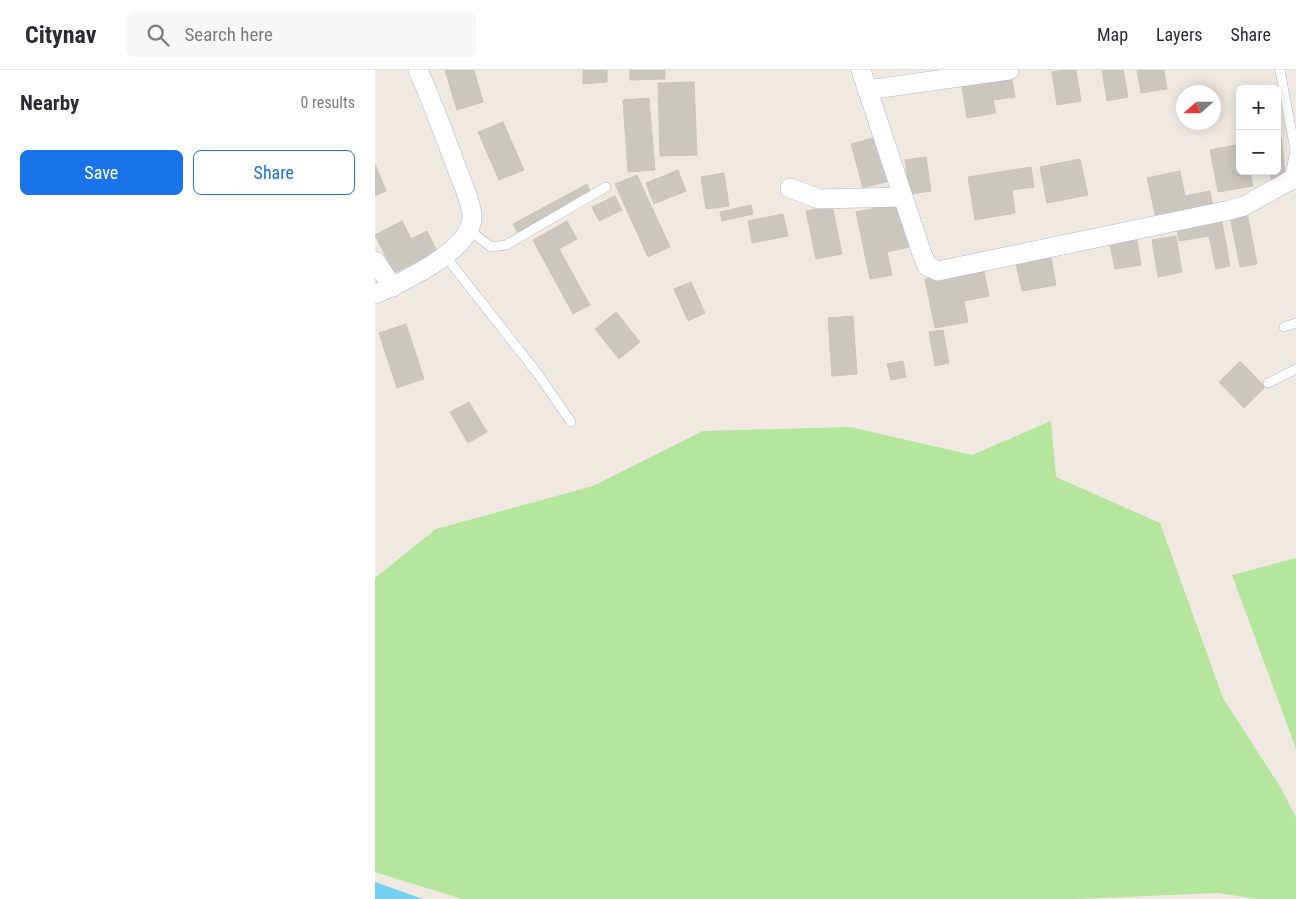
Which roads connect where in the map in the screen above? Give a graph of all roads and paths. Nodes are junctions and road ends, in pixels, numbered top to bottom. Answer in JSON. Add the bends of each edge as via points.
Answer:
{"nodes":[{"id":1,"x":418,"y":70,"type":"edge"},
{"id":2,"x":861,"y":70,"type":"edge"},
{"id":3,"x":1009,"y":70,"type":"edge"},
{"id":4,"x":1280,"y":70,"type":"edge"},
{"id":5,"x":867,"y":90,"type":"junction"},
{"id":6,"x":1292,"y":180,"type":"edge"},
{"id":7,"x":606,"y":188,"type":"dead end"},
{"id":8,"x":790,"y":188,"type":"dead end"},
{"id":9,"x":902,"y":197,"type":"junction"},
{"id":10,"x":468,"y":229,"type":"junction"},
{"id":11,"x":446,"y":257,"type":"junction"},
{"id":12,"x":375,"y":261,"type":"edge"},
{"id":13,"x":393,"y":287,"type":"junction"},
{"id":14,"x":375,"y":294,"type":"edge"},
{"id":15,"x":1296,"y":323,"type":"edge"},
{"id":16,"x":1284,"y":326,"type":"dead end"},
{"id":17,"x":1296,"y":369,"type":"edge"},
{"id":18,"x":1268,"y":384,"type":"dead end"},
{"id":19,"x":571,"y":422,"type":"dead end"}],
"edges":[{"from":1,"to":10,"type":"street","via":[[464,188],[472,217]]},
{"from":2,"to":5,"type":"street"},
{"from":3,"to":5,"type":"street"},
{"from":4,"to":6,"type":"lane","via":[[1295,150]]},
{"from":5,"to":9,"type":"street"},
{"from":6,"to":9,"type":"street","via":[[1230,210],[938,271],[927,266]]},
{"from":7,"to":10,"type":"lane","via":[[506,245],[491,247]]},
{"from":8,"to":9,"type":"street","via":[[819,199]]},
{"from":10,"to":11,"type":"street"},
{"from":11,"to":13,"type":"street"},
{"from":11,"to":19,"type":"lane","via":[[538,374]]},
{"from":12,"to":13,"type":"street"},
{"from":13,"to":14,"type":"street"},
{"from":15,"to":16,"type":"lane"},
{"from":17,"to":18,"type":"lane"}]}
